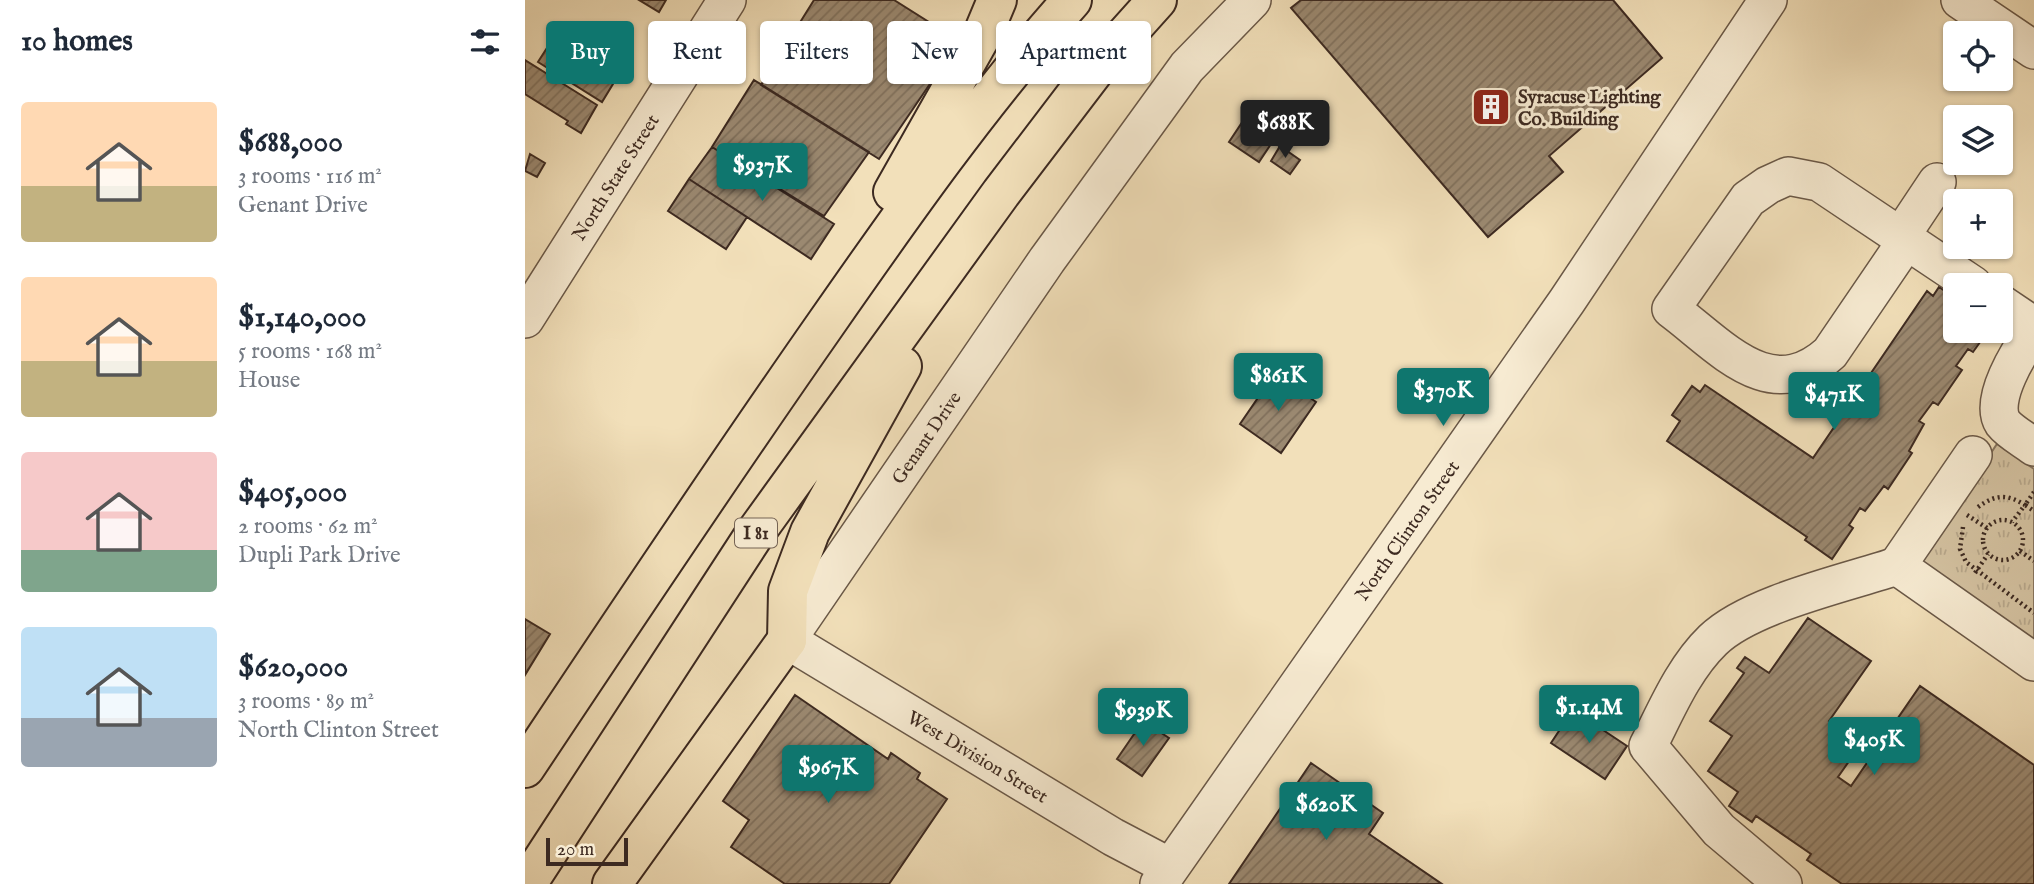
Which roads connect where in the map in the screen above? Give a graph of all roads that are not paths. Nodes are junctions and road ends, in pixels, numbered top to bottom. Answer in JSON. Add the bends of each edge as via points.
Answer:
{"nodes":[{"id":1,"x":727,"y":0,"type":"edge"},
{"id":2,"x":997,"y":0,"type":"edge"},
{"id":3,"x":1072,"y":0,"type":"edge"},
{"id":4,"x":1157,"y":0,"type":"edge"},
{"id":5,"x":1252,"y":0,"type":"edge"},
{"id":6,"x":1768,"y":0,"type":"edge"},
{"id":7,"x":1960,"y":0,"type":"edge"},
{"id":8,"x":2034,"y":50,"type":"edge"},
{"id":9,"x":1937,"y":182,"type":"dead end"},
{"id":10,"x":1001,"y":192,"type":"junction"},
{"id":11,"x":1904,"y":238,"type":"junction"},
{"id":12,"x":1955,"y":273,"type":"edge"},
{"id":13,"x":2013,"y":313,"type":"edge"},
{"id":14,"x":525,"y":319,"type":"edge"},
{"id":15,"x":2034,"y":329,"type":"edge"},
{"id":16,"x":787,"y":379,"type":"junction"},
{"id":17,"x":2034,"y":447,"type":"edge"},
{"id":18,"x":1973,"y":455,"type":"dead end"},
{"id":19,"x":1897,"y":566,"type":"junction"},
{"id":20,"x":787,"y":640,"type":"junction"},
{"id":21,"x":2034,"y":662,"type":"edge"},
{"id":22,"x":525,"y":768,"type":"edge"},
{"id":23,"x":1165,"y":876,"type":"edge"},
{"id":24,"x":527,"y":884,"type":"edge"},
{"id":25,"x":611,"y":884,"type":"edge"},
{"id":26,"x":1783,"y":884,"type":"edge"}],
"edges":[{"from":1,"to":14,"type":"street","name":"North State Street"},
{"from":2,"to":16,"type":"main road","via":[[984,31]]},
{"from":3,"to":16,"type":"main road","via":[[1003,79]]},
{"from":4,"to":10,"type":"main road","number":"I 81","via":[[1097,67]]},
{"from":5,"to":20,"type":"street","name":"Genant Drive","via":[[1187,67],[1047,260]]},
{"from":6,"to":23,"type":"street","name":"North Clinton Street","via":[[1559,312]]},
{"from":7,"to":8,"type":"street"},
{"from":9,"to":11,"type":"street"},
{"from":10,"to":20,"type":"main road","via":[[810,532],[788,591]]},
{"from":10,"to":24,"type":"main road","number":"I 81","via":[[756,532]]},
{"from":11,"to":11,"type":"street","via":[[1830,353],[1799,373],[1779,377],[1752,369],[1671,309],[1748,199],[1788,177],[1819,182]]},
{"from":11,"to":12,"type":"street"},
{"from":13,"to":15,"type":"street"},
{"from":15,"to":17,"type":"street","via":[[2002,388],[1999,407],[2003,422]]},
{"from":16,"to":22,"type":"main road"},
{"from":18,"to":19,"type":"street"},
{"from":19,"to":21,"type":"street"},
{"from":19,"to":26,"type":"street","via":[[1736,622],[1712,641],[1682,681],[1648,746],[1719,830]]},
{"from":20,"to":23,"type":"street","name":"West Division Street","via":[[1102,831]]},
{"from":20,"to":25,"type":"main road","name":"Genant Drive"}]}
